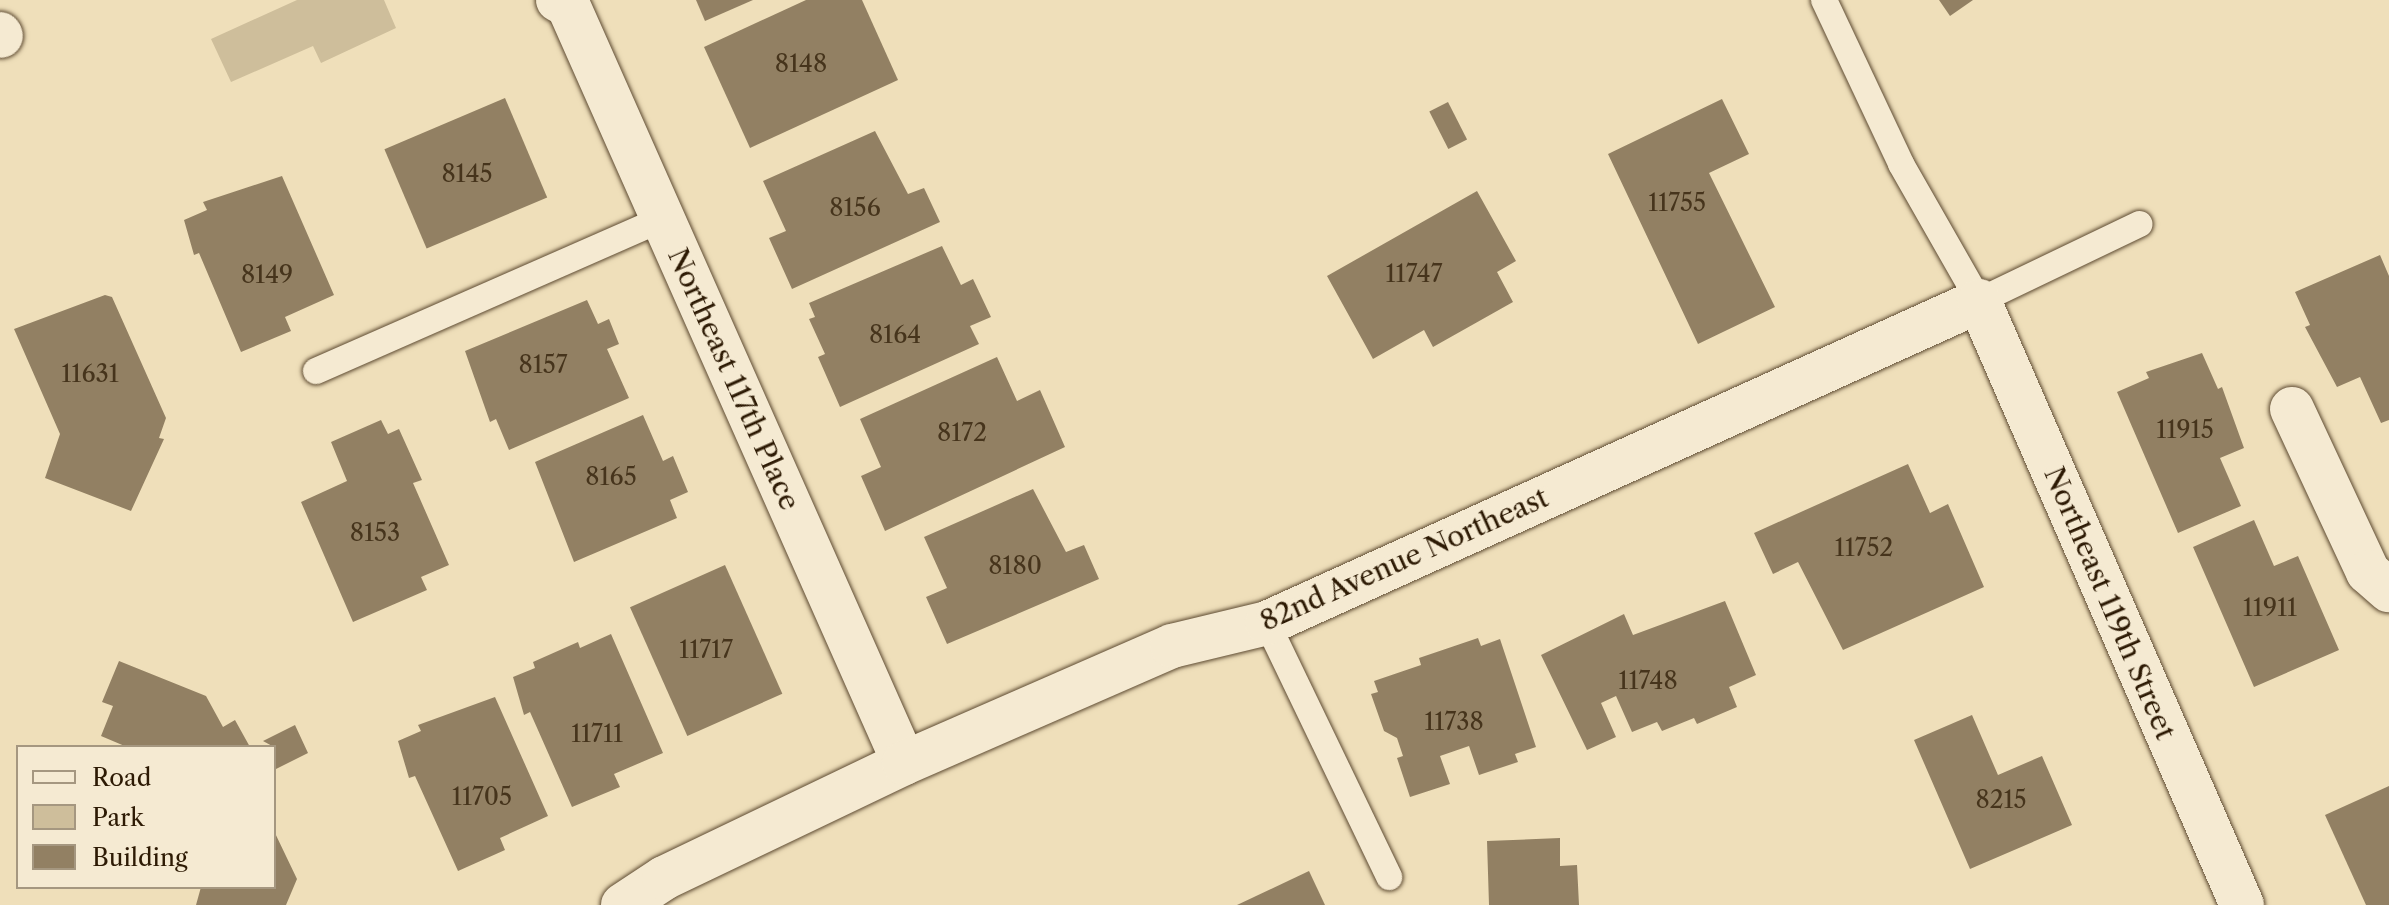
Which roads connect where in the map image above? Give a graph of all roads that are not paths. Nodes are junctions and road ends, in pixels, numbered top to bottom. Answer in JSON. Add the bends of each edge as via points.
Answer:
{"nodes":[{"id":1,"x":558,"y":0,"type":"edge"},
{"id":2,"x":1824,"y":0,"type":"edge"},
{"id":3,"x":663,"y":219,"type":"junction"},
{"id":4,"x":2140,"y":224,"type":"dead end"},
{"id":5,"x":1979,"y":301,"type":"junction"},
{"id":6,"x":316,"y":371,"type":"dead end"},
{"id":7,"x":2292,"y":409,"type":"dead end"},
{"id":8,"x":2389,"y":590,"type":"edge"},
{"id":9,"x":1267,"y":623,"type":"junction"},
{"id":10,"x":904,"y":763,"type":"junction"},
{"id":11,"x":1389,"y":877,"type":"dead end"},
{"id":12,"x":623,"y":905,"type":"edge"},
{"id":13,"x":2242,"y":905,"type":"edge"}],
"edges":[{"from":1,"to":3,"type":"street","name":"Northeast 117th Place","via":[[568,5]]},
{"from":2,"to":5,"type":"lane","via":[[1901,164]]},
{"from":3,"to":6,"type":"lane"},
{"from":3,"to":10,"type":"street","name":"Northeast 117th Place"},
{"from":4,"to":5,"type":"lane","name":"82nd Avenue Northeast"},
{"from":5,"to":9,"type":"street","name":"82nd Avenue Northeast"},
{"from":5,"to":13,"type":"street","name":"Northeast 119th Street"},
{"from":7,"to":8,"type":"street","via":[[2368,572]]},
{"from":9,"to":10,"type":"street","name":"82nd Avenue Northeast","via":[[1172,646]]},
{"from":9,"to":11,"type":"lane"},
{"from":10,"to":12,"type":"street","name":"82nd Avenue Northeast","via":[[664,878]]}]}
